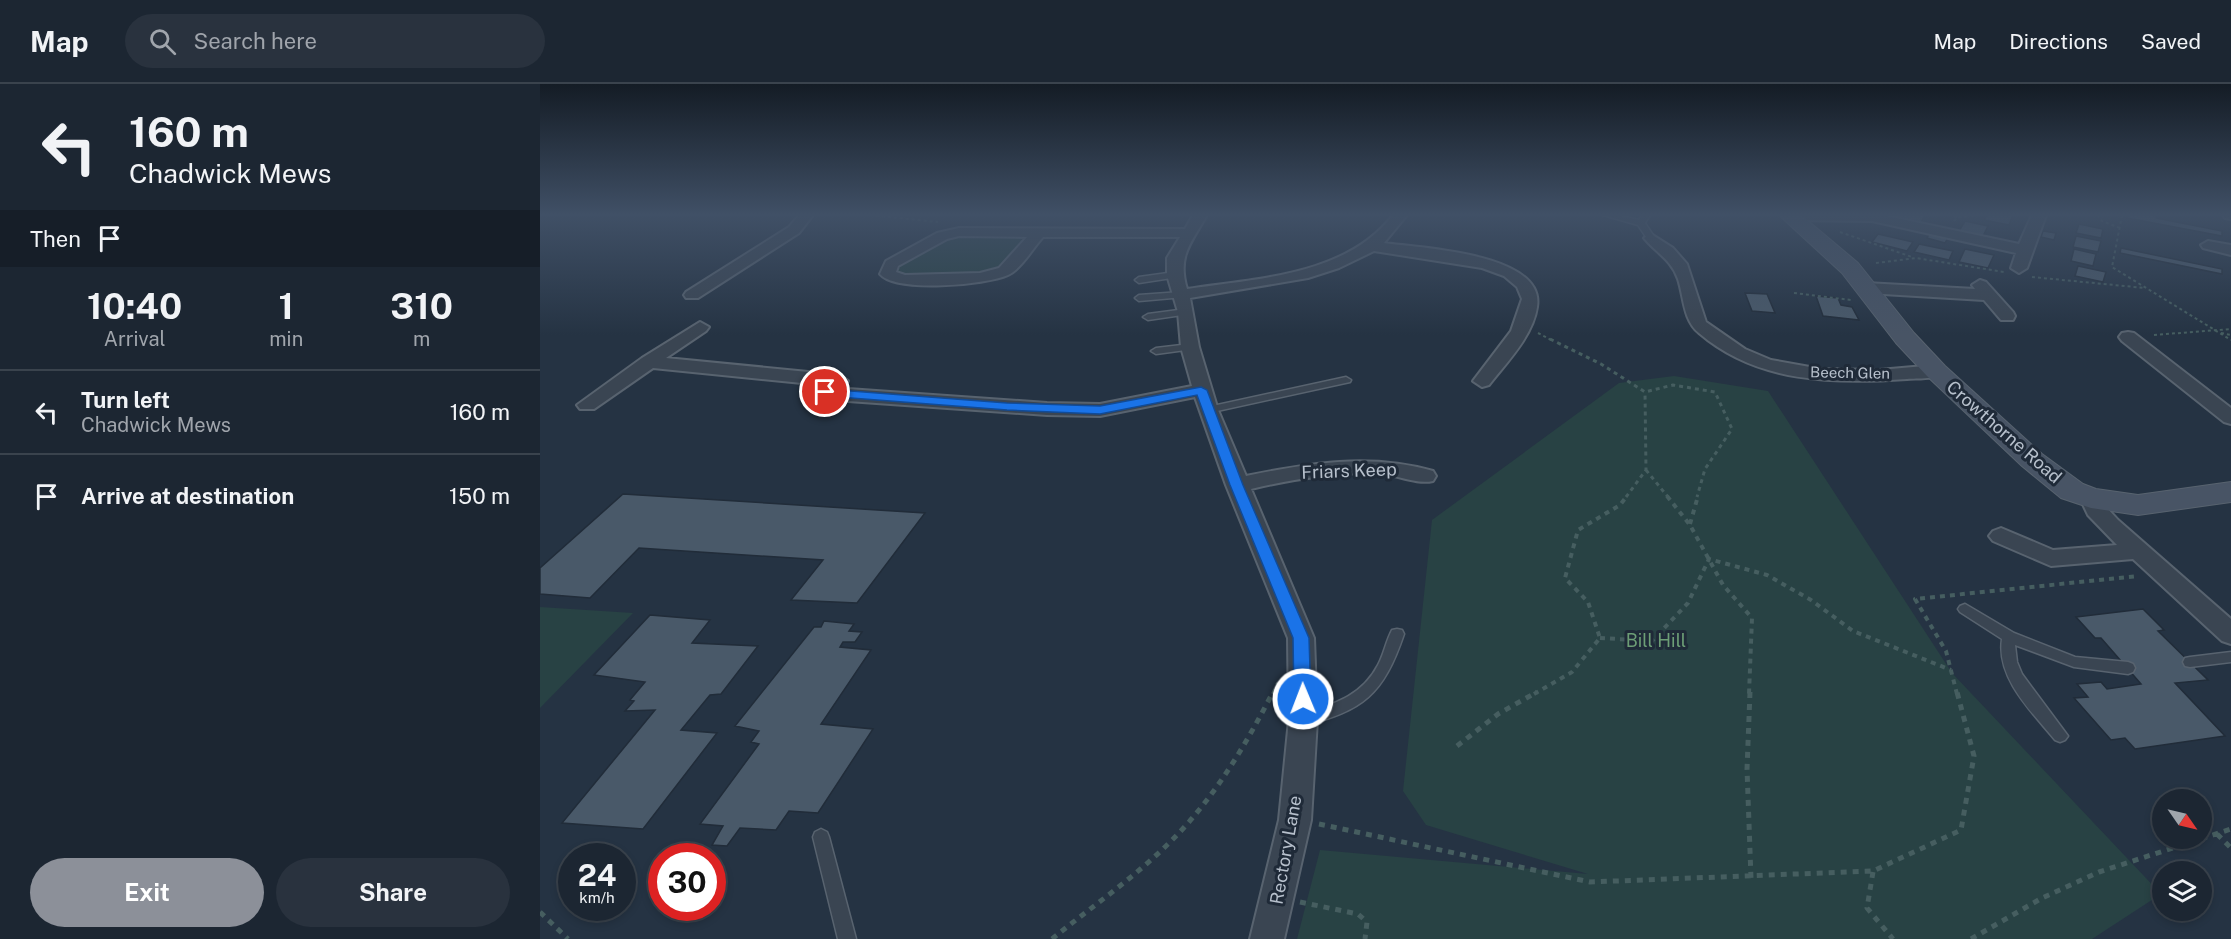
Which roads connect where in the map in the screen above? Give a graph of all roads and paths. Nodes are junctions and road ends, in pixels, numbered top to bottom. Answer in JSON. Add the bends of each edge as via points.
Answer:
{"nodes":[{"id":1,"x":755,"y":255,"type":"edge"},
{"id":2,"x":908,"y":255,"type":"edge"},
{"id":3,"x":1019,"y":255,"type":"edge"},
{"id":4,"x":1177,"y":255,"type":"edge"},
{"id":5,"x":1353,"y":255,"type":"edge"},
{"id":6,"x":1438,"y":255,"type":"edge"},
{"id":7,"x":1672,"y":255,"type":"edge"},
{"id":8,"x":1835,"y":255,"type":"edge"},
{"id":9,"x":1907,"y":255,"type":"edge"},
{"id":10,"x":2023,"y":255,"type":"edge"},
{"id":11,"x":2114,"y":255,"type":"edge"},
{"id":12,"x":1916,"y":258,"type":"dead end"},
{"id":13,"x":2019,"y":268,"type":"dead end"},
{"id":14,"x":1947,"y":279,"type":"dead end"},
{"id":15,"x":1139,"y":280,"type":"dead end"},
{"id":16,"x":1794,"y":293,"type":"dead end"},
{"id":17,"x":1180,"y":294,"type":"junction"},
{"id":18,"x":1862,"y":294,"type":"junction"},
{"id":19,"x":692,"y":295,"type":"dead end"},
{"id":20,"x":1988,"y":295,"type":"junction"},
{"id":21,"x":1139,"y":298,"type":"dead end"},
{"id":22,"x":2007,"y":316,"type":"dead end"},
{"id":23,"x":1148,"y":317,"type":"dead end"},
{"id":24,"x":1522,"y":325,"type":"junction"},
{"id":25,"x":700,"y":327,"type":"dead end"},
{"id":26,"x":2231,"y":329,"type":"edge"},
{"id":27,"x":2214,"y":332,"type":"junction"},
{"id":28,"x":2128,"y":337,"type":"joint"},
{"id":29,"x":2231,"y":337,"type":"edge"},
{"id":30,"x":1190,"y":347,"type":"junction"},
{"id":31,"x":1156,"y":351,"type":"dead end"},
{"id":32,"x":648,"y":362,"type":"junction"},
{"id":33,"x":1936,"y":371,"type":"junction"},
{"id":34,"x":1346,"y":380,"type":"dead end"},
{"id":35,"x":1482,"y":381,"type":"dead end"},
{"id":36,"x":1645,"y":392,"type":"junction"},
{"id":37,"x":1204,"y":400,"type":"junction"},
{"id":38,"x":587,"y":405,"type":"dead end"},
{"id":39,"x":2231,"y":418,"type":"edge"},
{"id":40,"x":1646,"y":470,"type":"junction"},
{"id":41,"x":1425,"y":476,"type":"dead end"},
{"id":42,"x":1237,"y":485,"type":"junction"},
{"id":43,"x":2231,"y":492,"type":"edge"},
{"id":44,"x":2091,"y":498,"type":"junction"},
{"id":45,"x":1690,"y":525,"type":"junction"},
{"id":46,"x":2001,"y":536,"type":"dead end"},
{"id":47,"x":2138,"y":551,"type":"junction"},
{"id":48,"x":1709,"y":559,"type":"junction"},
{"id":49,"x":2163,"y":573,"type":"junction"},
{"id":50,"x":1965,"y":609,"type":"dead end"},
{"id":51,"x":1397,"y":634,"type":"dead end"},
{"id":52,"x":2231,"y":634,"type":"edge"},
{"id":53,"x":2009,"y":637,"type":"junction"},
{"id":54,"x":1600,"y":638,"type":"junction"},
{"id":55,"x":2231,"y":657,"type":"edge"},
{"id":56,"x":2190,"y":662,"type":"dead end"},
{"id":57,"x":2128,"y":668,"type":"dead end"},
{"id":58,"x":1951,"y":670,"type":"junction"},
{"id":59,"x":1282,"y":675,"type":"dead end"},
{"id":60,"x":1303,"y":720,"type":"junction"},
{"id":61,"x":2060,"y":736,"type":"dead end"},
{"id":62,"x":1456,"y":746,"type":"dead end"},
{"id":63,"x":1316,"y":824,"type":"dead end"},
{"id":64,"x":2231,"y":828,"type":"edge"},
{"id":65,"x":2217,"y":834,"type":"junction"},
{"id":66,"x":821,"y":837,"type":"dead end"},
{"id":67,"x":2231,"y":848,"type":"edge"},
{"id":68,"x":1873,"y":871,"type":"junction"},
{"id":69,"x":1751,"y":878,"type":"junction"},
{"id":70,"x":1279,"y":897,"type":"junction"},
{"id":71,"x":540,"y":912,"type":"edge"},
{"id":72,"x":568,"y":939,"type":"edge"},
{"id":73,"x":847,"y":939,"type":"edge"},
{"id":74,"x":1052,"y":939,"type":"edge"},
{"id":75,"x":1267,"y":939,"type":"edge"},
{"id":76,"x":1365,"y":939,"type":"edge"},
{"id":77,"x":1893,"y":939,"type":"edge"},
{"id":78,"x":1971,"y":939,"type":"edge"}],
"edges":[{"from":1,"to":19,"type":"street"},
{"from":2,"to":3,"type":"street","via":[[891,264],[888,274],[903,280],[981,278],[1005,271]]},
{"from":4,"to":17,"type":"street","name":"Rectory Lane"},
{"from":5,"to":17,"type":"street","via":[[1289,278]]},
{"from":6,"to":24,"type":"street","via":[[1469,259],[1513,274],[1527,286],[1530,300]]},
{"from":7,"to":33,"type":"street","name":"Beech Glen","via":[[1680,262],[1698,324],[1723,344],[1766,364],[1814,374]]},
{"from":8,"to":18,"type":"street","name":"Crowthorne Road","via":[[1850,268]]},
{"from":9,"to":12,"type":"path"},
{"from":10,"to":13,"type":"street"},
{"from":11,"to":27,"type":"path","via":[[2112,267]]},
{"from":14,"to":20,"type":"street","via":[[1978,282]]},
{"from":15,"to":17,"type":"lane"},
{"from":16,"to":18,"type":"path"},
{"from":17,"to":21,"type":"lane"},
{"from":17,"to":23,"type":"lane"},
{"from":17,"to":30,"type":"street","name":"Rectory Lane"},
{"from":18,"to":20,"type":"street"},
{"from":18,"to":33,"type":"street","name":"Crowthorne Road"},
{"from":20,"to":22,"type":"street"},
{"from":24,"to":35,"type":"street"},
{"from":24,"to":36,"type":"path","via":[[1601,364]]},
{"from":25,"to":32,"type":"street"},
{"from":26,"to":27,"type":"path"},
{"from":27,"to":28,"type":"path"},
{"from":27,"to":29,"type":"path"},
{"from":28,"to":39,"type":"street"},
{"from":30,"to":31,"type":"lane"},
{"from":30,"to":37,"type":"street","name":"Rectory Lane"},
{"from":32,"to":37,"type":"street","via":[[839,381],[825,392],[848,395],[1047,409],[1100,410]]},
{"from":32,"to":38,"type":"street"},
{"from":33,"to":44,"type":"street","name":"Crowthorne Road","via":[[2032,460],[2072,490]]},
{"from":34,"to":37,"type":"lane"},
{"from":36,"to":40,"type":"path"},
{"from":36,"to":45,"type":"path","via":[[1673,385],[1715,392],[1732,429],[1705,469]]},
{"from":37,"to":42,"type":"street","name":"Rectory Lane"},
{"from":40,"to":45,"type":"path"},
{"from":40,"to":54,"type":"path","via":[[1620,505],[1578,530],[1570,559],[1565,578],[1588,602]]},
{"from":41,"to":42,"type":"street","name":"Friars Keep","via":[[1408,469],[1342,467]]},
{"from":42,"to":60,"type":"street","name":"Rectory Lane","via":[[1301,638]]},
{"from":43,"to":44,"type":"street","via":[[2138,505]]},
{"from":44,"to":47,"type":"street","name":"Crowthorne Road","via":[[2096,510]]},
{"from":45,"to":48,"type":"path"},
{"from":46,"to":47,"type":"street","via":[[2051,558]]},
{"from":47,"to":49,"type":"street","name":"Crowthorne Road"},
{"from":48,"to":54,"type":"path","via":[[1688,603],[1652,641]]},
{"from":48,"to":58,"type":"path","via":[[1767,575],[1811,600],[1853,631]]},
{"from":48,"to":69,"type":"path","via":[[1723,585],[1752,618],[1748,769]]},
{"from":49,"to":52,"type":"street","name":"Crowthorne Road"},
{"from":49,"to":58,"type":"path","via":[[1915,599],[1946,651]]},
{"from":50,"to":53,"type":"lane"},
{"from":51,"to":60,"type":"lane","via":[[1390,656],[1371,687],[1355,702],[1338,712]]},
{"from":53,"to":57,"type":"lane","via":[[2074,663]]},
{"from":53,"to":61,"type":"lane","via":[[2005,648],[2012,672]]},
{"from":54,"to":62,"type":"path","via":[[1572,672],[1498,714]]},
{"from":55,"to":56,"type":"lane"},
{"from":58,"to":68,"type":"path","via":[[1974,756],[1960,830]]},
{"from":59,"to":74,"type":"path","via":[[1228,774],[1194,817],[1162,850]]},
{"from":60,"to":70,"type":"street","name":"Rectory Lane","via":[[1295,820]]},
{"from":63,"to":69,"type":"path","via":[[1590,882]]},
{"from":64,"to":65,"type":"path"},
{"from":65,"to":67,"type":"path"},
{"from":65,"to":78,"type":"path","via":[[2099,872],[2042,898]]},
{"from":66,"to":73,"type":"lane"},
{"from":68,"to":69,"type":"path"},
{"from":68,"to":77,"type":"path","via":[[1867,908]]},
{"from":70,"to":75,"type":"street","name":"Rectory Lane"},
{"from":70,"to":76,"type":"path","via":[[1358,914],[1367,922]]},
{"from":71,"to":72,"type":"path"}]}
